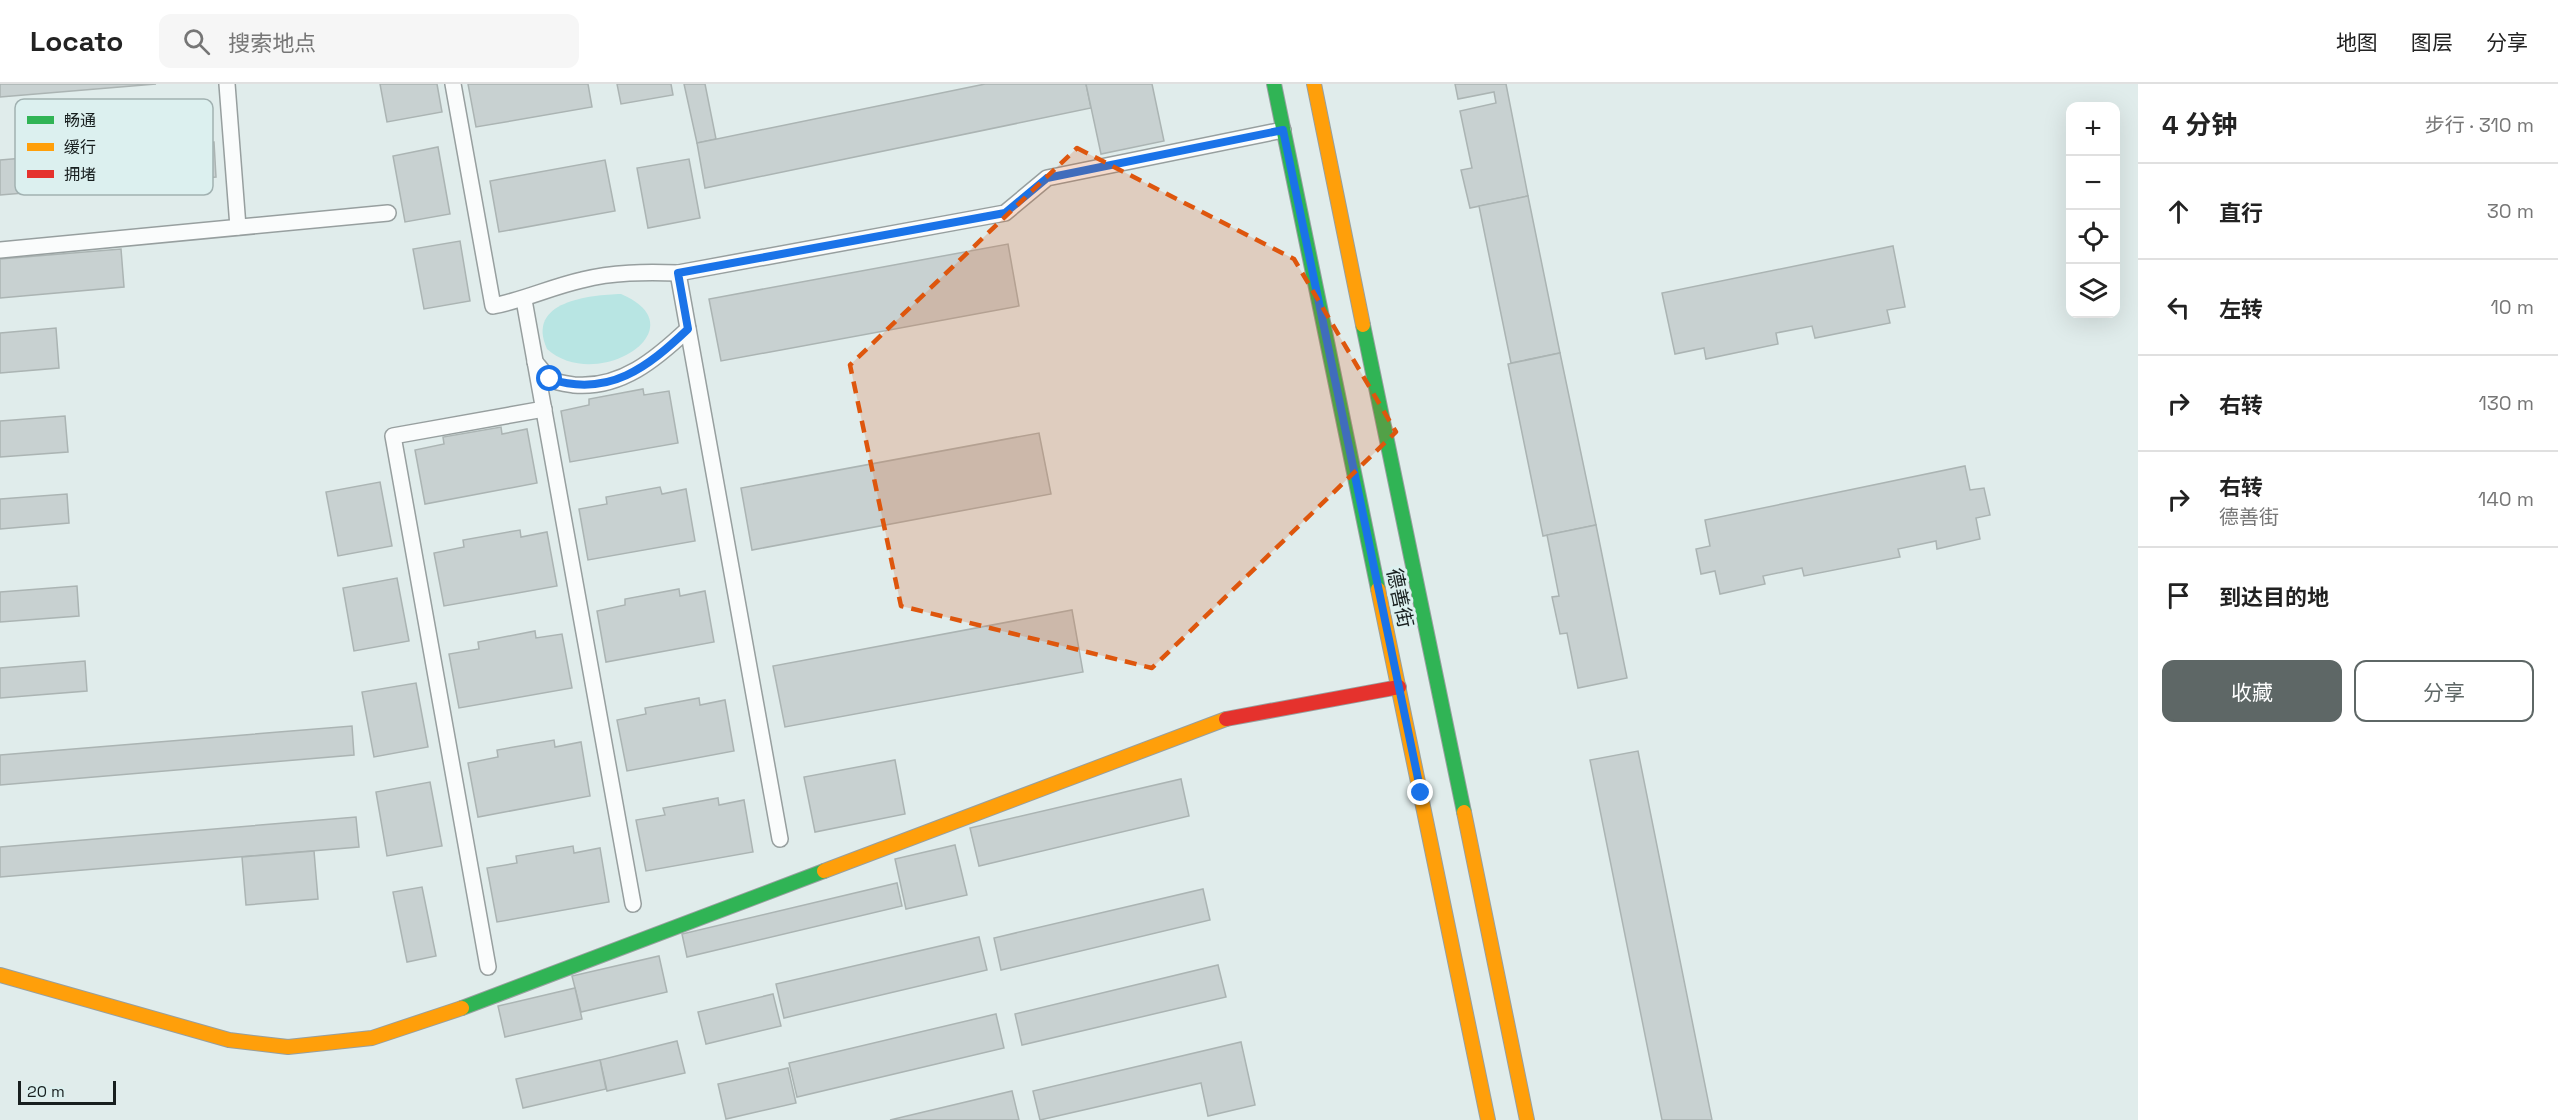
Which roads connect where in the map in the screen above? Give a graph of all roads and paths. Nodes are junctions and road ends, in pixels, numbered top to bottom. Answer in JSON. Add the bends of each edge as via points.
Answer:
{"nodes":[{"id":1,"x":227,"y":84,"type":"edge"},
{"id":2,"x":453,"y":84,"type":"edge"},
{"id":3,"x":1274,"y":84,"type":"edge"},
{"id":4,"x":1314,"y":84,"type":"edge"},
{"id":5,"x":1283,"y":130,"type":"junction"},
{"id":6,"x":388,"y":213,"type":"dead end"},
{"id":7,"x":238,"y":227,"type":"junction"},
{"id":8,"x":0,"y":250,"type":"edge"},
{"id":9,"x":678,"y":273,"type":"junction"},
{"id":10,"x":524,"y":300,"type":"junction"},
{"id":11,"x":688,"y":329,"type":"junction"},
{"id":12,"x":535,"y":362,"type":"junction"},
{"id":13,"x":543,"y":409,"type":"junction"},
{"id":14,"x":1399,"y":687,"type":"junction"},
{"id":15,"x":780,"y":839,"type":"dead end"},
{"id":16,"x":633,"y":904,"type":"dead end"},
{"id":17,"x":488,"y":967,"type":"dead end"},
{"id":18,"x":0,"y":975,"type":"edge"},
{"id":19,"x":1488,"y":1120,"type":"edge"},
{"id":20,"x":1527,"y":1120,"type":"edge"}],
"edges":[{"from":1,"to":7,"type":"lane"},
{"from":2,"to":10,"type":"lane","via":[[494,306]]},
{"from":3,"to":5,"type":"main road","name":"德善街"},
{"from":4,"to":20,"type":"main road","name":"德善街"},
{"from":5,"to":9,"type":"lane","via":[[1047,178],[1005,213]]},
{"from":5,"to":14,"type":"main road","name":"德善街"},
{"from":6,"to":7,"type":"lane"},
{"from":7,"to":8,"type":"lane"},
{"from":9,"to":10,"type":"lane","via":[[605,275]]},
{"from":9,"to":11,"type":"lane"},
{"from":10,"to":12,"type":"lane"},
{"from":11,"to":12,"type":"lane","via":[[640,369],[617,380],[586,386],[566,384],[550,379]]},
{"from":11,"to":15,"type":"lane"},
{"from":12,"to":13,"type":"lane"},
{"from":13,"to":16,"type":"lane"},
{"from":13,"to":17,"type":"lane","via":[[393,436]]},
{"from":14,"to":18,"type":"main road","via":[[1233,716],[454,1011],[372,1038],[288,1047],[229,1040]]},
{"from":14,"to":19,"type":"main road","name":"德善街"}]}
